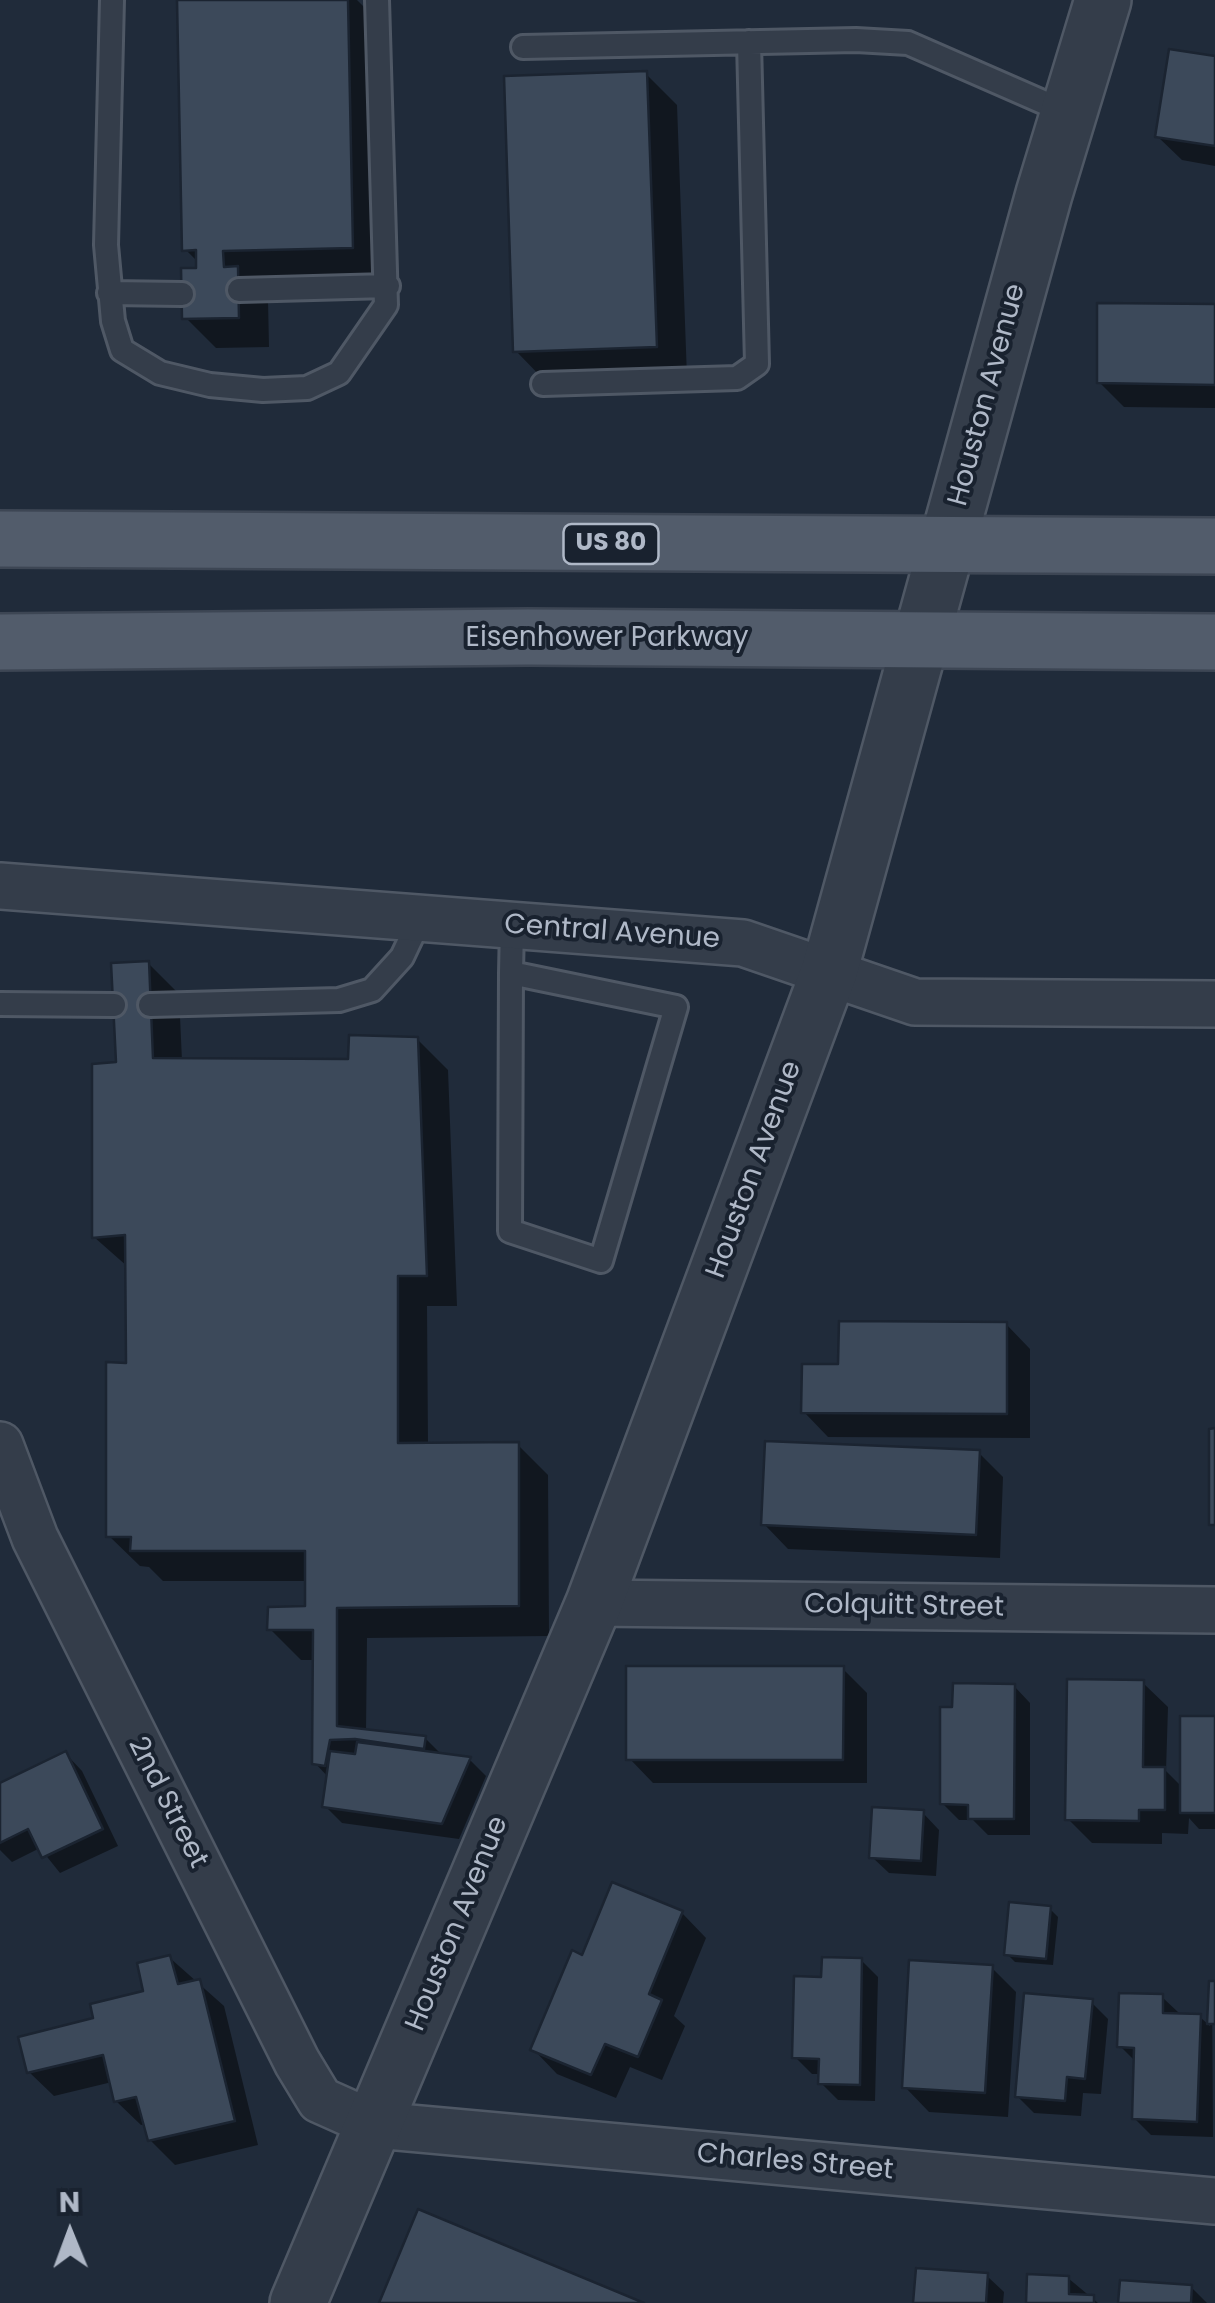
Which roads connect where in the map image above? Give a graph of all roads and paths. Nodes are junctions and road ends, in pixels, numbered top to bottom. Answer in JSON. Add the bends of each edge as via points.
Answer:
{"nodes":[{"id":1,"x":112,"y":0,"type":"edge"},
{"id":2,"x":377,"y":0,"type":"edge"},
{"id":3,"x":1103,"y":0,"type":"edge"},
{"id":4,"x":749,"y":42,"type":"junction"},
{"id":5,"x":524,"y":47,"type":"dead end"},
{"id":6,"x":1068,"y":113,"type":"junction"},
{"id":7,"x":388,"y":286,"type":"junction"},
{"id":8,"x":238,"y":290,"type":"dead end"},
{"id":9,"x":109,"y":294,"type":"junction"},
{"id":10,"x":182,"y":294,"type":"dead end"},
{"id":11,"x":543,"y":384,"type":"dead end"},
{"id":12,"x":0,"y":539,"type":"edge"},
{"id":13,"x":947,"y":545,"type":"junction"},
{"id":14,"x":1215,"y":546,"type":"edge"},
{"id":15,"x":922,"y":641,"type":"junction"},
{"id":16,"x":0,"y":642,"type":"edge"},
{"id":17,"x":1215,"y":642,"type":"edge"},
{"id":18,"x":0,"y":886,"type":"edge"},
{"id":19,"x":421,"y":917,"type":"junction"},
{"id":20,"x":512,"y":926,"type":"junction"},
{"id":21,"x":829,"y":972,"type":"junction"},
{"id":22,"x":511,"y":973,"type":"junction"},
{"id":23,"x":0,"y":1004,"type":"edge"},
{"id":24,"x":1215,"y":1004,"type":"edge"},
{"id":25,"x":114,"y":1005,"type":"dead end"},
{"id":26,"x":150,"y":1005,"type":"dead end"},
{"id":27,"x":0,"y":1445,"type":"edge"},
{"id":28,"x":17,"y":1540,"type":"edge"},
{"id":29,"x":594,"y":1603,"type":"junction"},
{"id":30,"x":1215,"y":1610,"type":"edge"},
{"id":31,"x":376,"y":2125,"type":"junction"},
{"id":32,"x":1215,"y":2202,"type":"edge"},
{"id":33,"x":298,"y":2303,"type":"edge"}],
"edges":[{"from":1,"to":9,"type":"lane"},
{"from":2,"to":7,"type":"lane"},
{"from":3,"to":6,"type":"street","name":"Houston Avenue"},
{"from":4,"to":5,"type":"lane"},
{"from":4,"to":6,"type":"lane","via":[[908,44]]},
{"from":4,"to":11,"type":"lane","via":[[757,364],[737,378]]},
{"from":6,"to":13,"type":"street","name":"Houston Avenue"},
{"from":7,"to":8,"type":"lane"},
{"from":7,"to":9,"type":"lane","via":[[386,304],[339,374],[307,388],[263,390],[160,372],[122,350]]},
{"from":9,"to":10,"type":"lane"},
{"from":12,"to":13,"type":"main road","number":"US 80"},
{"from":13,"to":14,"type":"main road","number":"US 80"},
{"from":13,"to":15,"type":"street","name":"Houston Avenue"},
{"from":15,"to":16,"type":"main road","name":"Eisenhower Parkway"},
{"from":15,"to":17,"type":"main road","name":"Eisenhower Parkway"},
{"from":15,"to":21,"type":"street","name":"Houston Avenue"},
{"from":18,"to":19,"type":"street","name":"Central Avenue"},
{"from":19,"to":20,"type":"street","name":"Central Avenue"},
{"from":19,"to":26,"type":"lane","via":[[402,957],[372,990],[339,1000]]},
{"from":20,"to":21,"type":"street","name":"Central Avenue","via":[[743,943]]},
{"from":20,"to":22,"type":"lane"},
{"from":21,"to":24,"type":"street","name":"Central Avenue","via":[[915,1002]]},
{"from":21,"to":29,"type":"street","name":"Houston Avenue"},
{"from":22,"to":22,"type":"lane","via":[[510,1231],[602,1261],[676,1008]]},
{"from":23,"to":25,"type":"lane"},
{"from":27,"to":28,"type":"street","name":"2nd Street"},
{"from":28,"to":31,"type":"street","name":"2nd Street","via":[[296,2062],[320,2100]]},
{"from":29,"to":30,"type":"street","name":"Colquitt Street"},
{"from":29,"to":31,"type":"street","name":"Houston Avenue"},
{"from":31,"to":32,"type":"street","name":"Charles Street"},
{"from":31,"to":33,"type":"street","name":"Houston Avenue"}]}
